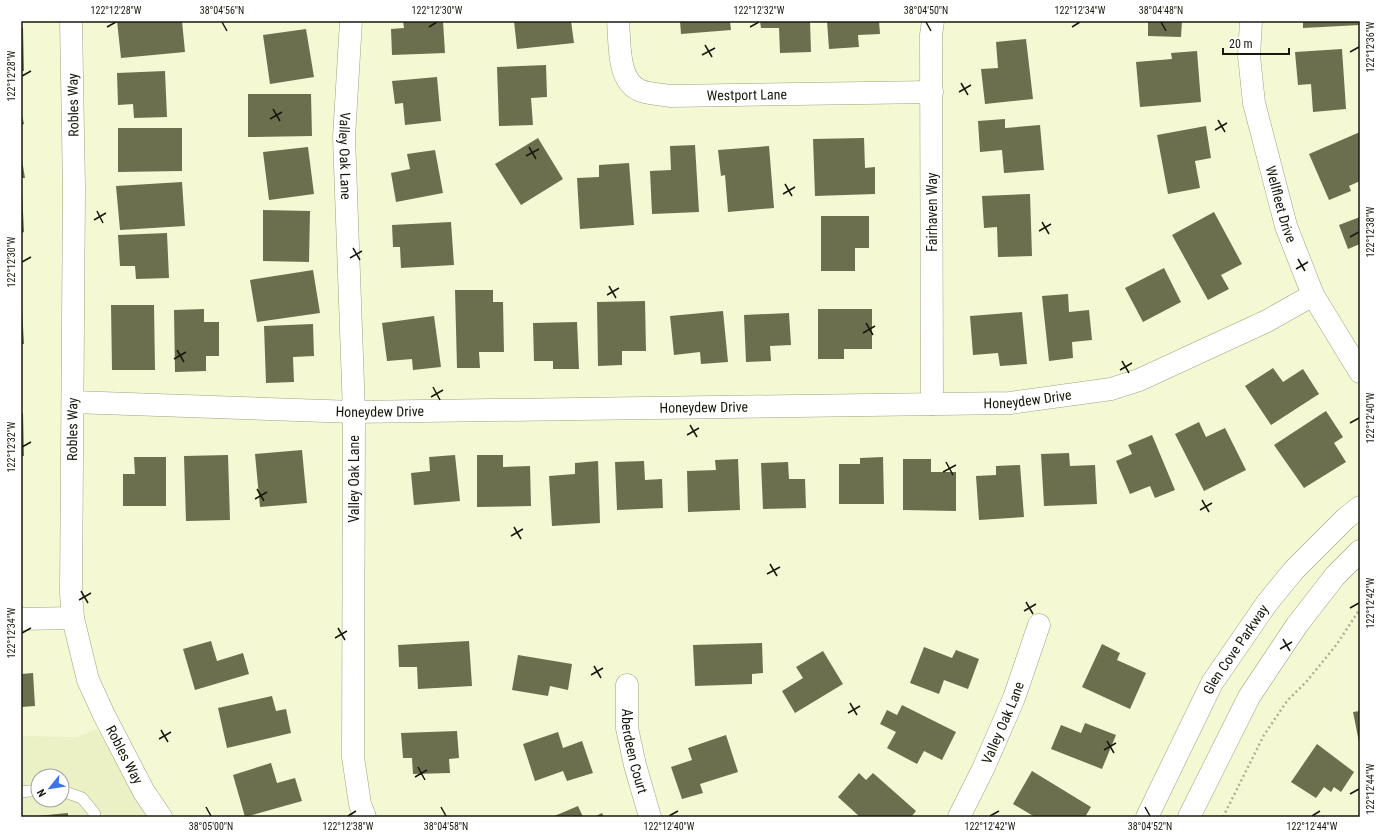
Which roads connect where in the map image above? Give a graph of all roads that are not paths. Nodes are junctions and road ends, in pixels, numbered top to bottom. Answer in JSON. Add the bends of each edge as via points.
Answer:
{"nodes":[{"id":1,"x":71,"y":21,"type":"edge"},
{"id":2,"x":351,"y":21,"type":"edge"},
{"id":3,"x":618,"y":21,"type":"edge"},
{"id":4,"x":933,"y":21,"type":"edge"},
{"id":5,"x":1250,"y":21,"type":"edge"},
{"id":6,"x":932,"y":92,"type":"junction"},
{"id":7,"x":1313,"y":295,"type":"junction"},
{"id":8,"x":1360,"y":372,"type":"edge"},
{"id":9,"x":73,"y":402,"type":"junction"},
{"id":10,"x":932,"y":404,"type":"junction"},
{"id":11,"x":354,"y":412,"type":"junction"},
{"id":12,"x":1360,"y":507,"type":"edge"},
{"id":13,"x":1360,"y":551,"type":"edge"},
{"id":14,"x":73,"y":618,"type":"junction"},
{"id":15,"x":21,"y":620,"type":"edge"},
{"id":16,"x":1039,"y":625,"type":"dead end"},
{"id":17,"x":627,"y":685,"type":"dead end"},
{"id":18,"x":70,"y":794,"type":"edge"},
{"id":19,"x":95,"y":817,"type":"edge"},
{"id":20,"x":161,"y":817,"type":"edge"},
{"id":21,"x":365,"y":817,"type":"edge"},
{"id":22,"x":650,"y":817,"type":"edge"},
{"id":23,"x":959,"y":817,"type":"edge"},
{"id":24,"x":1147,"y":817,"type":"edge"},
{"id":25,"x":1189,"y":817,"type":"edge"}],
"edges":[{"from":1,"to":9,"type":"street","name":"Robles Way","via":[[74,188]]},
{"from":2,"to":11,"type":"street","name":"Valley Oak Lane","via":[[344,137]]},
{"from":3,"to":6,"type":"street","name":"Westport Lane","via":[[622,68],[629,84],[640,91],[670,96]]},
{"from":4,"to":6,"type":"street","name":"Fairhaven Way"},
{"from":5,"to":7,"type":"street","name":"Wellfleet Drive","via":[[1249,56],[1254,103],[1286,226]]},
{"from":6,"to":10,"type":"street","name":"Fairhaven Way"},
{"from":7,"to":8,"type":"street","name":"Wellfleet Drive"},
{"from":7,"to":10,"type":"street","name":"Honeydew Drive","via":[[1267,321],[1153,374],[1110,389],[1010,403]]},
{"from":9,"to":11,"type":"street","name":"Honeydew Drive"},
{"from":9,"to":14,"type":"street","name":"Robles Way"},
{"from":10,"to":11,"type":"street","name":"Honeydew Drive"},
{"from":11,"to":21,"type":"street","name":"Valley Oak Lane","via":[[353,757],[360,804]]},
{"from":12,"to":24,"type":"street","name":"Glen Cove Parkway","via":[[1294,570],[1267,603],[1216,676]]},
{"from":13,"to":25,"type":"street","via":[[1335,576],[1297,625],[1249,697]]},
{"from":14,"to":15,"type":"street"},
{"from":14,"to":20,"type":"street","name":"Robles Way","via":[[88,680],[144,792]]},
{"from":16,"to":23,"type":"street","name":"Valley Oak Lane","via":[[1014,698]]},
{"from":17,"to":22,"type":"street","name":"Aberdeen Court","via":[[627,728]]},
{"from":18,"to":19,"type":"lane","via":[[82,798]]}]}
